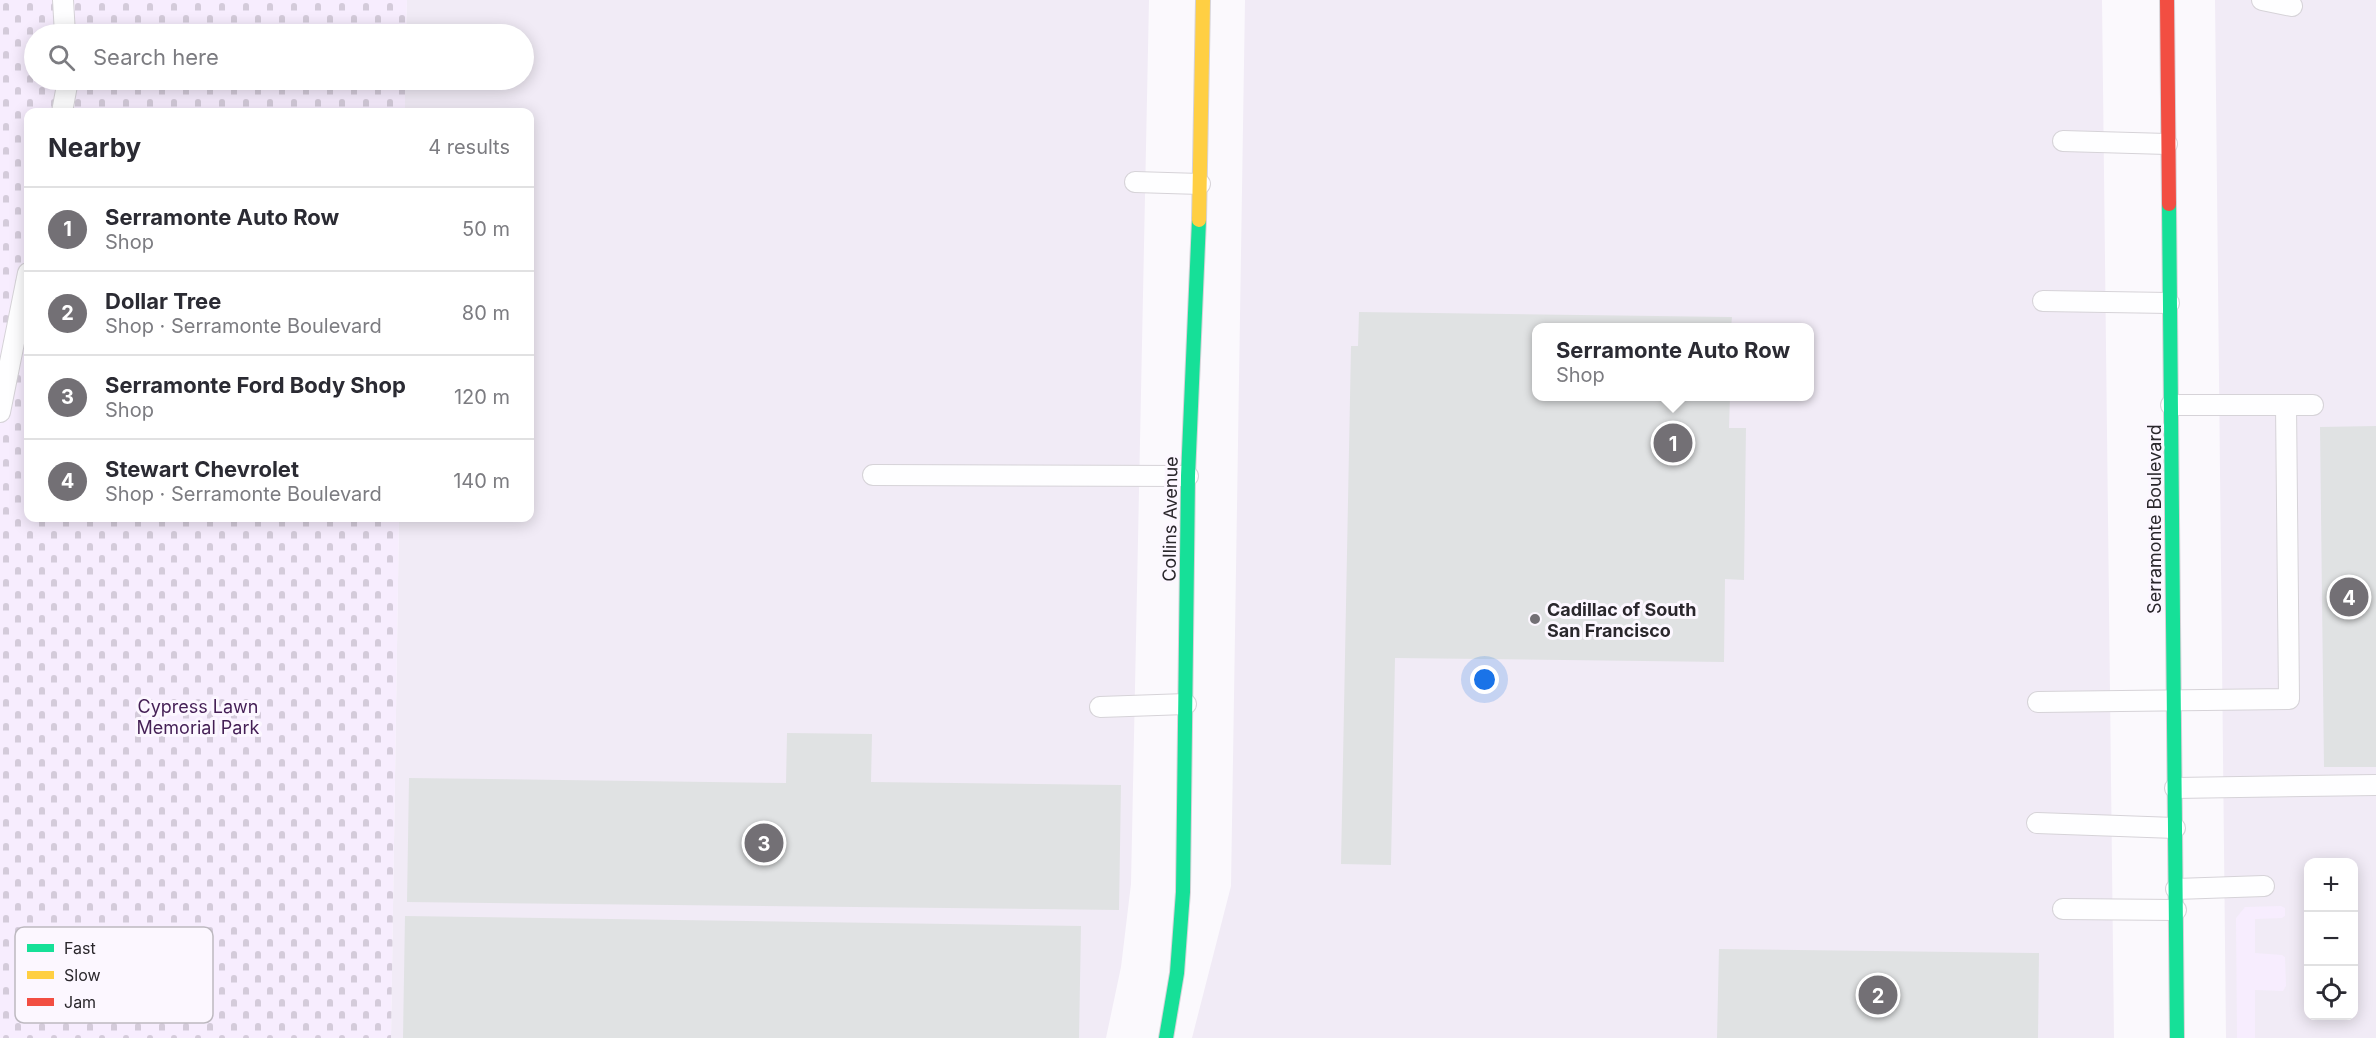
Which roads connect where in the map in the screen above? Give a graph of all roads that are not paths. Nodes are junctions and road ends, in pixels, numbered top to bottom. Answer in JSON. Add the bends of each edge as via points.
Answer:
{"nodes":[{"id":1,"x":63,"y":0,"type":"edge"},
{"id":2,"x":1203,"y":0,"type":"edge"},
{"id":3,"x":2167,"y":0,"type":"edge"},
{"id":4,"x":2262,"y":0,"type":"edge"},
{"id":5,"x":2292,"y":6,"type":"dead end"},
{"id":6,"x":64,"y":24,"type":"edge"},
{"id":7,"x":66,"y":90,"type":"edge"},
{"id":8,"x":63,"y":108,"type":"edge"},
{"id":9,"x":2063,"y":141,"type":"dead end"},
{"id":10,"x":2167,"y":144,"type":"junction"},
{"id":11,"x":1135,"y":182,"type":"dead end"},
{"id":12,"x":1200,"y":184,"type":"junction"},
{"id":13,"x":24,"y":293,"type":"edge"},
{"id":14,"x":2043,"y":301,"type":"dead end"},
{"id":15,"x":2169,"y":303,"type":"junction"},
{"id":16,"x":2171,"y":405,"type":"junction"},
{"id":17,"x":2286,"y":405,"type":"junction"},
{"id":18,"x":2313,"y":405,"type":"dead end"},
{"id":19,"x":0,"y":412,"type":"edge"},
{"id":20,"x":873,"y":475,"type":"dead end"},
{"id":21,"x":1188,"y":476,"type":"junction"},
{"id":22,"x":2174,"y":701,"type":"junction"},
{"id":23,"x":2038,"y":702,"type":"dead end"},
{"id":24,"x":1186,"y":704,"type":"junction"},
{"id":25,"x":1101,"y":707,"type":"dead end"},
{"id":26,"x":2376,"y":785,"type":"edge"},
{"id":27,"x":2175,"y":788,"type":"junction"},
{"id":28,"x":2037,"y":823,"type":"dead end"},
{"id":29,"x":2175,"y":828,"type":"junction"},
{"id":30,"x":2264,"y":886,"type":"dead end"},
{"id":31,"x":2176,"y":889,"type":"junction"},
{"id":32,"x":2063,"y":909,"type":"dead end"},
{"id":33,"x":2176,"y":910,"type":"junction"},
{"id":34,"x":1166,"y":1038,"type":"edge"},
{"id":35,"x":2177,"y":1038,"type":"edge"}],
"edges":[{"from":1,"to":6,"type":"lane"},
{"from":2,"to":12,"type":"main road","name":"Collins Avenue"},
{"from":3,"to":10,"type":"main road","name":"Serramonte Boulevard"},
{"from":4,"to":5,"type":"lane"},
{"from":7,"to":8,"type":"lane"},
{"from":9,"to":10,"type":"lane"},
{"from":10,"to":15,"type":"main road","name":"Serramonte Boulevard"},
{"from":11,"to":12,"type":"lane"},
{"from":12,"to":21,"type":"main road","name":"Collins Avenue"},
{"from":13,"to":19,"type":"lane"},
{"from":14,"to":15,"type":"lane"},
{"from":15,"to":16,"type":"main road","name":"Serramonte Boulevard"},
{"from":16,"to":17,"type":"lane"},
{"from":16,"to":22,"type":"main road","name":"Serramonte Boulevard"},
{"from":17,"to":18,"type":"lane"},
{"from":17,"to":22,"type":"lane","via":[[2289,699]]},
{"from":20,"to":21,"type":"lane"},
{"from":21,"to":24,"type":"main road","name":"Collins Avenue"},
{"from":22,"to":23,"type":"lane"},
{"from":22,"to":27,"type":"main road","name":"Serramonte Boulevard"},
{"from":24,"to":25,"type":"lane"},
{"from":24,"to":34,"type":"main road","name":"Collins Avenue","via":[[1183,892],[1177,973]]},
{"from":26,"to":27,"type":"lane"},
{"from":27,"to":29,"type":"main road","name":"Serramonte Boulevard"},
{"from":28,"to":29,"type":"lane"},
{"from":29,"to":31,"type":"main road","name":"Serramonte Boulevard"},
{"from":30,"to":31,"type":"lane"},
{"from":31,"to":33,"type":"main road","name":"Serramonte Boulevard"},
{"from":32,"to":33,"type":"lane"},
{"from":33,"to":35,"type":"main road","name":"Serramonte Boulevard"}]}
